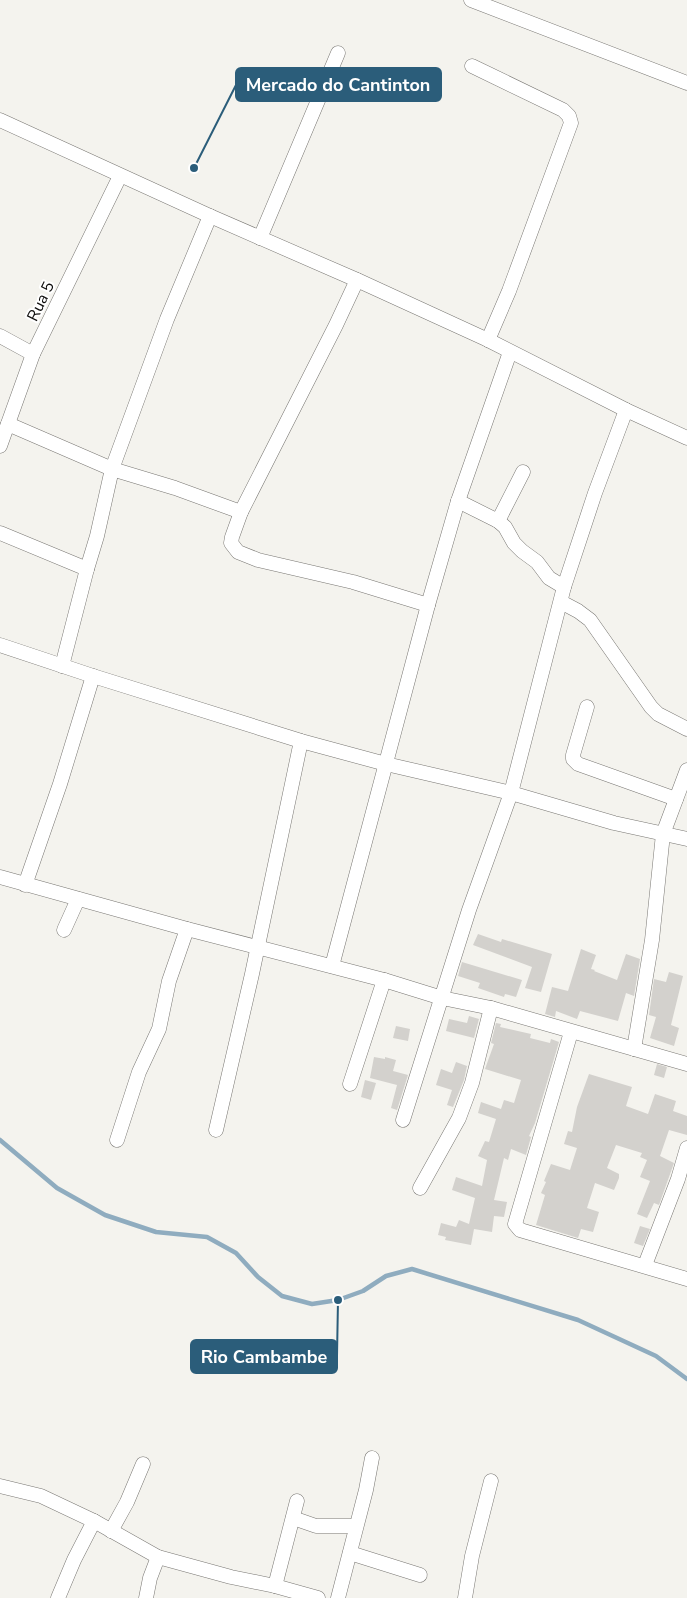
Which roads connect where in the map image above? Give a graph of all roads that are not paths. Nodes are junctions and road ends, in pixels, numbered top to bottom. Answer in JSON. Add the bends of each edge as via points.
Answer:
{"nodes":[{"id":1,"x":471,"y":0,"type":"edge"},
{"id":2,"x":338,"y":53,"type":"dead end"},
{"id":3,"x":472,"y":66,"type":"dead end"},
{"id":4,"x":687,"y":83,"type":"edge"},
{"id":5,"x":0,"y":120,"type":"edge"},
{"id":6,"x":120,"y":176,"type":"junction"},
{"id":7,"x":210,"y":216,"type":"junction"},
{"id":8,"x":260,"y":238,"type":"junction"},
{"id":9,"x":357,"y":280,"type":"junction"},
{"id":10,"x":0,"y":336,"type":"edge"},
{"id":11,"x":488,"y":340,"type":"junction"},
{"id":12,"x":510,"y":352,"type":"junction"},
{"id":13,"x":33,"y":354,"type":"junction"},
{"id":14,"x":626,"y":410,"type":"junction"},
{"id":15,"x":8,"y":424,"type":"junction"},
{"id":16,"x":687,"y":438,"type":"edge"},
{"id":17,"x":0,"y":443,"type":"edge"},
{"id":18,"x":112,"y":469,"type":"junction"},
{"id":19,"x":523,"y":472,"type":"dead end"},
{"id":20,"x":458,"y":501,"type":"junction"},
{"id":21,"x":241,"y":512,"type":"junction"},
{"id":22,"x":498,"y":520,"type":"junction"},
{"id":23,"x":0,"y":533,"type":"edge"},
{"id":24,"x":87,"y":569,"type":"junction"},
{"id":25,"x":564,"y":587,"type":"junction"},
{"id":26,"x":561,"y":602,"type":"junction"},
{"id":27,"x":428,"y":605,"type":"junction"},
{"id":28,"x":0,"y":645,"type":"edge"},
{"id":29,"x":62,"y":666,"type":"junction"},
{"id":30,"x":93,"y":676,"type":"junction"},
{"id":31,"x":587,"y":708,"type":"dead end"},
{"id":32,"x":687,"y":729,"type":"edge"},
{"id":33,"x":301,"y":740,"type":"junction"},
{"id":34,"x":386,"y":764,"type":"junction"},
{"id":35,"x":687,"y":770,"type":"edge"},
{"id":36,"x":511,"y":793,"type":"junction"},
{"id":37,"x":676,"y":799,"type":"junction"},
{"id":38,"x":663,"y":834,"type":"junction"},
{"id":39,"x":687,"y":840,"type":"edge"},
{"id":40,"x":0,"y":878,"type":"edge"},
{"id":41,"x":25,"y":884,"type":"junction"},
{"id":42,"x":78,"y":899,"type":"junction"},
{"id":43,"x":187,"y":929,"type":"junction"},
{"id":44,"x":64,"y":930,"type":"dead end"},
{"id":45,"x":257,"y":946,"type":"junction"},
{"id":46,"x":332,"y":966,"type":"junction"},
{"id":47,"x":384,"y":980,"type":"junction"},
{"id":48,"x":442,"y":998,"type":"junction"},
{"id":49,"x":492,"y":1008,"type":"junction"},
{"id":50,"x":571,"y":1032,"type":"junction"},
{"id":51,"x":634,"y":1049,"type":"junction"},
{"id":52,"x":687,"y":1064,"type":"edge"},
{"id":53,"x":350,"y":1084,"type":"dead end"},
{"id":54,"x":403,"y":1120,"type":"dead end"},
{"id":55,"x":216,"y":1130,"type":"dead end"},
{"id":56,"x":117,"y":1140,"type":"dead end"},
{"id":57,"x":687,"y":1148,"type":"edge"},
{"id":58,"x":420,"y":1188,"type":"dead end"},
{"id":59,"x":645,"y":1265,"type":"junction"},
{"id":60,"x":687,"y":1279,"type":"edge"},
{"id":61,"x":372,"y":1458,"type":"dead end"},
{"id":62,"x":143,"y":1464,"type":"dead end"},
{"id":63,"x":491,"y":1481,"type":"dead end"},
{"id":64,"x":0,"y":1486,"type":"edge"},
{"id":65,"x":297,"y":1502,"type":"dead end"},
{"id":66,"x":293,"y":1518,"type":"junction"},
{"id":67,"x":94,"y":1521,"type":"junction"},
{"id":68,"x":356,"y":1526,"type":"junction"},
{"id":69,"x":111,"y":1531,"type":"junction"},
{"id":70,"x":350,"y":1553,"type":"junction"},
{"id":71,"x":158,"y":1557,"type":"junction"},
{"id":72,"x":420,"y":1575,"type":"dead end"},
{"id":73,"x":275,"y":1586,"type":"junction"},
{"id":74,"x":58,"y":1598,"type":"edge"},
{"id":75,"x":146,"y":1598,"type":"edge"},
{"id":76,"x":318,"y":1598,"type":"edge"},
{"id":77,"x":338,"y":1598,"type":"edge"},
{"id":78,"x":465,"y":1598,"type":"edge"}],
"edges":[{"from":1,"to":4,"type":"street"},
{"from":2,"to":8,"type":"street"},
{"from":3,"to":11,"type":"street","via":[[563,110],[571,123]]},
{"from":5,"to":6,"type":"street"},
{"from":6,"to":7,"type":"street"},
{"from":6,"to":13,"type":"street","name":"Rua 5"},
{"from":7,"to":8,"type":"street"},
{"from":7,"to":18,"type":"street","via":[[167,319]]},
{"from":8,"to":9,"type":"street"},
{"from":9,"to":11,"type":"street"},
{"from":9,"to":21,"type":"street"},
{"from":10,"to":13,"type":"street"},
{"from":11,"to":12,"type":"street"},
{"from":12,"to":14,"type":"street"},
{"from":12,"to":20,"type":"street"},
{"from":13,"to":15,"type":"street","name":"Rua 5"},
{"from":14,"to":16,"type":"street"},
{"from":14,"to":25,"type":"street"},
{"from":15,"to":17,"type":"street","name":"Rua 5"},
{"from":15,"to":18,"type":"street"},
{"from":18,"to":21,"type":"street"},
{"from":18,"to":24,"type":"street","via":[[98,536]]},
{"from":19,"to":22,"type":"street"},
{"from":20,"to":22,"type":"street"},
{"from":20,"to":27,"type":"street"},
{"from":21,"to":27,"type":"street","via":[[231,543],[238,552]]},
{"from":22,"to":25,"type":"street","via":[[514,543],[549,578]]},
{"from":23,"to":24,"type":"street"},
{"from":24,"to":29,"type":"street"},
{"from":25,"to":26,"type":"street"},
{"from":26,"to":32,"type":"street","via":[[590,620],[650,707]]},
{"from":26,"to":36,"type":"street"},
{"from":27,"to":34,"type":"street"},
{"from":28,"to":29,"type":"street"},
{"from":29,"to":30,"type":"street"},
{"from":30,"to":33,"type":"street"},
{"from":30,"to":41,"type":"street"},
{"from":31,"to":37,"type":"street","via":[[573,759],[578,764]]},
{"from":33,"to":34,"type":"street"},
{"from":33,"to":45,"type":"street"},
{"from":34,"to":36,"type":"street"},
{"from":34,"to":46,"type":"street"},
{"from":35,"to":37,"type":"street"},
{"from":36,"to":38,"type":"street"},
{"from":36,"to":48,"type":"street"},
{"from":37,"to":38,"type":"street"},
{"from":38,"to":39,"type":"street"},
{"from":38,"to":51,"type":"street","via":[[652,940]]},
{"from":40,"to":41,"type":"street"},
{"from":41,"to":42,"type":"street"},
{"from":42,"to":43,"type":"street"},
{"from":42,"to":44,"type":"street"},
{"from":43,"to":45,"type":"street"},
{"from":43,"to":56,"type":"street","via":[[169,981],[157,1034]]},
{"from":45,"to":46,"type":"street"},
{"from":45,"to":55,"type":"street"},
{"from":46,"to":47,"type":"street"},
{"from":47,"to":48,"type":"street"},
{"from":47,"to":53,"type":"street"},
{"from":48,"to":49,"type":"street"},
{"from":48,"to":54,"type":"street"},
{"from":49,"to":50,"type":"street"},
{"from":49,"to":58,"type":"street","via":[[459,1118]]},
{"from":50,"to":51,"type":"street"},
{"from":50,"to":59,"type":"street","via":[[515,1224],[520,1230]]},
{"from":51,"to":52,"type":"street"},
{"from":57,"to":59,"type":"street"},
{"from":59,"to":60,"type":"street"},
{"from":61,"to":68,"type":"street"},
{"from":62,"to":69,"type":"street"},
{"from":63,"to":78,"type":"street"},
{"from":64,"to":67,"type":"street","via":[[42,1496]]},
{"from":65,"to":66,"type":"street"},
{"from":66,"to":68,"type":"street","via":[[316,1526]]},
{"from":66,"to":73,"type":"street"},
{"from":67,"to":69,"type":"street"},
{"from":67,"to":74,"type":"street"},
{"from":68,"to":70,"type":"street"},
{"from":69,"to":71,"type":"street"},
{"from":70,"to":72,"type":"street"},
{"from":70,"to":77,"type":"street"},
{"from":71,"to":73,"type":"street"},
{"from":71,"to":75,"type":"street"},
{"from":73,"to":76,"type":"street"}]}
